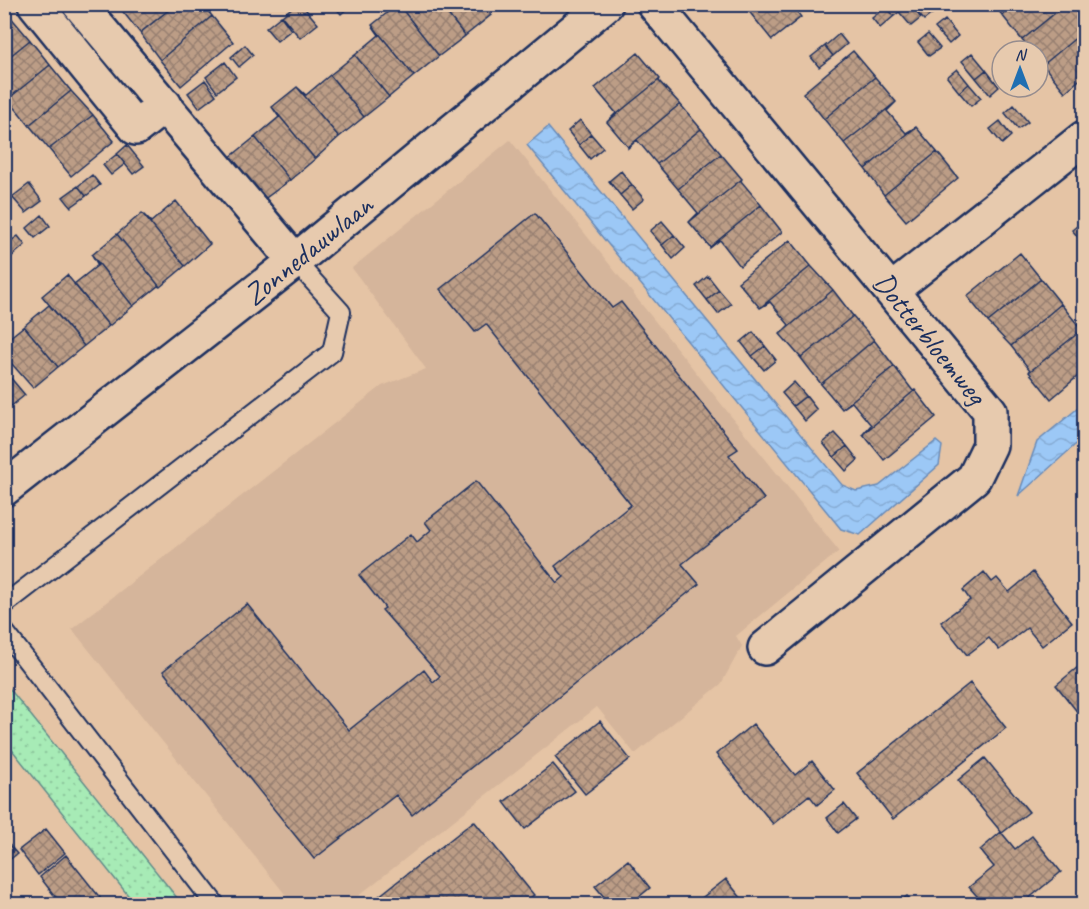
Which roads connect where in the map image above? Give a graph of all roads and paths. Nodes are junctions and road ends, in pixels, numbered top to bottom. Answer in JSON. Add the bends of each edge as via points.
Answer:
{"nodes":[{"id":1,"x":35,"y":4,"type":"edge"},
{"id":2,"x":79,"y":4,"type":"edge"},
{"id":3,"x":606,"y":4,"type":"edge"},
{"id":4,"x":654,"y":4,"type":"edge"},
{"id":5,"x":165,"y":105,"type":"junction"},
{"id":6,"x":1084,"y":138,"type":"edge"},
{"id":7,"x":295,"y":261,"type":"junction"},
{"id":8,"x":892,"y":290,"type":"junction"},
{"id":9,"x":4,"y":489,"type":"edge"},
{"id":10,"x":4,"y":605,"type":"edge"},
{"id":11,"x":4,"y":631,"type":"edge"},
{"id":12,"x":765,"y":648,"type":"dead end"},
{"id":13,"x":215,"y":904,"type":"edge"}],
"edges":[{"from":1,"to":5,"type":"street","via":[[136,128]]},
{"from":2,"to":5,"type":"street"},
{"from":3,"to":7,"type":"street","name":"Zonnedauwlaan"},
{"from":4,"to":8,"type":"street","name":"Dotterbloemweg"},
{"from":5,"to":7,"type":"street"},
{"from":6,"to":8,"type":"street"},
{"from":7,"to":9,"type":"street","name":"Zonnedauwlaan"},
{"from":7,"to":10,"type":"lane","via":[[340,312],[332,352]]},
{"from":8,"to":12,"type":"street","name":"Dotterbloemweg","via":[[990,411],[990,445],[974,478]]},
{"from":11,"to":13,"type":"lane"}]}
